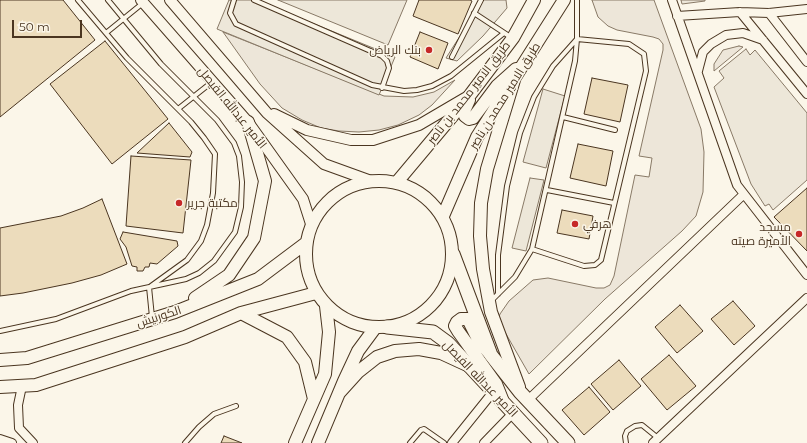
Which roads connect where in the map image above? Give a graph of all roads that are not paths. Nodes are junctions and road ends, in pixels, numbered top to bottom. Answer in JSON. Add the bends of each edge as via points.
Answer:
{"nodes":[{"id":1,"x":78,"y":0,"type":"edge"},
{"id":2,"x":108,"y":0,"type":"edge"},
{"id":3,"x":170,"y":0,"type":"edge"},
{"id":4,"x":234,"y":0,"type":"edge"},
{"id":5,"x":255,"y":0,"type":"edge"},
{"id":6,"x":481,"y":0,"type":"edge"},
{"id":7,"x":534,"y":0,"type":"edge"},
{"id":8,"x":564,"y":0,"type":"edge"},
{"id":9,"x":577,"y":0,"type":"edge"},
{"id":10,"x":672,"y":0,"type":"edge"},
{"id":11,"x":142,"y":1,"type":"edge"},
{"id":12,"x":807,"y":9,"type":"edge"},
{"id":13,"x":740,"y":12,"type":"junction"},
{"id":14,"x":769,"y":13,"type":"junction"},
{"id":15,"x":474,"y":14,"type":"junction"},
{"id":16,"x":677,"y":16,"type":"junction"},
{"id":17,"x":124,"y":19,"type":"junction"},
{"id":18,"x":106,"y":33,"type":"junction"},
{"id":19,"x":508,"y":35,"type":"junction"},
{"id":20,"x":577,"y":39,"type":"junction"},
{"id":21,"x":763,"y":40,"type":"junction"},
{"id":22,"x":452,"y":57,"type":"dead end"},
{"id":23,"x":807,"y":62,"type":"edge"},
{"id":24,"x":524,"y":64,"type":"junction"},
{"id":25,"x":698,"y":71,"type":"junction"},
{"id":26,"x":514,"y":80,"type":"junction"},
{"id":27,"x":212,"y":82,"type":"junction"},
{"id":28,"x":382,"y":88,"type":"junction"},
{"id":29,"x":807,"y":94,"type":"edge"},
{"id":30,"x":470,"y":95,"type":"junction"},
{"id":31,"x":194,"y":96,"type":"junction"},
{"id":32,"x":263,"y":108,"type":"junction"},
{"id":33,"x":178,"y":109,"type":"junction"},
{"id":34,"x":563,"y":117,"type":"junction"},
{"id":35,"x":248,"y":122,"type":"junction"},
{"id":36,"x":615,"y":130,"type":"dead end"},
{"id":37,"x":371,"y":181,"type":"junction"},
{"id":38,"x":398,"y":182,"type":"junction"},
{"id":39,"x":547,"y":190,"type":"junction"},
{"id":40,"x":743,"y":194,"type":"junction"},
{"id":41,"x":614,"y":203,"type":"junction"},
{"id":42,"x":443,"y":216,"type":"junction"},
{"id":43,"x":311,"y":224,"type":"junction"},
{"id":44,"x":306,"y":243,"type":"junction"},
{"id":45,"x":532,"y":248,"type":"junction"},
{"id":46,"x":452,"y":254,"type":"junction"},
{"id":47,"x":807,"y":275,"type":"edge"},
{"id":48,"x":149,"y":287,"type":"junction"},
{"id":49,"x":316,"y":293,"type":"junction"},
{"id":50,"x":498,"y":294,"type":"junction"},
{"id":51,"x":807,"y":298,"type":"edge"},
{"id":52,"x":490,"y":302,"type":"junction"},
{"id":53,"x":326,"y":306,"type":"junction"},
{"id":54,"x":175,"y":312,"type":"junction"},
{"id":55,"x":241,"y":313,"type":"junction"},
{"id":56,"x":153,"y":319,"type":"junction"},
{"id":57,"x":381,"y":327,"type":"junction"},
{"id":58,"x":0,"y":331,"type":"edge"},
{"id":59,"x":491,"y":355,"type":"junction"},
{"id":60,"x":0,"y":360,"type":"edge"},
{"id":61,"x":468,"y":365,"type":"junction"},
{"id":62,"x":22,"y":386,"type":"junction"},
{"id":63,"x":0,"y":387,"type":"edge"},
{"id":64,"x":493,"y":392,"type":"junction"},
{"id":65,"x":339,"y":393,"type":"junction"},
{"id":66,"x":524,"y":396,"type":"junction"},
{"id":67,"x":314,"y":399,"type":"junction"},
{"id":68,"x":503,"y":402,"type":"junction"},
{"id":69,"x":236,"y":406,"type":"dead end"},
{"id":70,"x":513,"y":413,"type":"junction"},
{"id":71,"x":0,"y":439,"type":"edge"},
{"id":72,"x":655,"y":441,"type":"edge"},
{"id":73,"x":12,"y":443,"type":"edge"},
{"id":74,"x":33,"y":443,"type":"edge"},
{"id":75,"x":185,"y":443,"type":"edge"},
{"id":76,"x":296,"y":443,"type":"edge"},
{"id":77,"x":318,"y":443,"type":"edge"},
{"id":78,"x":410,"y":443,"type":"edge"},
{"id":79,"x":444,"y":443,"type":"edge"},
{"id":80,"x":452,"y":443,"type":"edge"},
{"id":81,"x":484,"y":443,"type":"edge"},
{"id":82,"x":542,"y":443,"type":"edge"},
{"id":83,"x":568,"y":443,"type":"edge"},
{"id":84,"x":626,"y":443,"type":"edge"}],
"edges":[{"from":1,"to":18,"type":"lane"},
{"from":2,"to":17,"type":"lane"},
{"from":3,"to":32,"type":"street","name":"الأمير عبدالله الفيصل"},
{"from":4,"to":28,"type":"lane","via":[[230,13],[236,24]]},
{"from":5,"to":28,"type":"lane","via":[[382,56],[389,68]]},
{"from":6,"to":15,"type":"lane"},
{"from":7,"to":19,"type":"main road","name":"طريق الامير محمد بن ناصر"},
{"from":8,"to":24,"type":"main road","name":"طريق الامير محمد ن ناصر"},
{"from":9,"to":20,"type":"lane"},
{"from":10,"to":16,"type":"street"},
{"from":11,"to":17,"type":"lane"},
{"from":11,"to":27,"type":"street","name":"الأمير عبدالله الفيصل"},
{"from":12,"to":14,"type":"street"},
{"from":13,"to":14,"type":"street"},
{"from":13,"to":16,"type":"street"},
{"from":13,"to":21,"type":"street"},
{"from":14,"to":23,"type":"street"},
{"from":15,"to":19,"type":"lane"},
{"from":15,"to":22,"type":"lane"},
{"from":16,"to":25,"type":"street"},
{"from":17,"to":18,"type":"lane"},
{"from":17,"to":31,"type":"lane","via":[[161,64]]},
{"from":18,"to":33,"type":"lane"},
{"from":19,"to":28,"type":"lane","via":[[451,76],[432,86],[404,91]]},
{"from":19,"to":30,"type":"main road","name":"طريق الامير محمد بن ناصر"},
{"from":20,"to":34,"type":"lane"},
{"from":20,"to":41,"type":"lane","via":[[628,44],[644,54],[646,71]]},
{"from":20,"to":50,"type":"lane","via":[[549,72],[534,97],[520,133],[507,186],[498,255]]},
{"from":21,"to":25,"type":"street","via":[[742,33],[726,35],[703,52]]},
{"from":21,"to":29,"type":"street"},
{"from":24,"to":26,"type":"main road","name":"طريق الامير محمد ن ناصر"},
{"from":24,"to":30,"type":"main road","via":[[497,86],[476,115],[469,119],[464,111]]},
{"from":25,"to":40,"type":"street","via":[[737,185]]},
{"from":26,"to":42,"type":"main road","name":"طريق الامير محمد ن ناصر","via":[[477,137]]},
{"from":26,"to":52,"type":"main road","via":[[487,169],[482,203],[480,236],[483,270]]},
{"from":27,"to":31,"type":"lane"},
{"from":27,"to":35,"type":"street","name":"الأمير عبدالله الفيصل"},
{"from":30,"to":32,"type":"street","via":[[419,125],[373,140],[351,140],[307,130]]},
{"from":30,"to":38,"type":"main road","name":"طريق الامير محمد بن ناصر"},
{"from":31,"to":33,"type":"lane"},
{"from":31,"to":48,"type":"lane","via":[[234,143],[239,156],[242,182],[241,207],[235,232],[214,260],[199,273],[186,279]]},
{"from":32,"to":37,"type":"street","name":"الأمير عبدالله الفيصل","via":[[324,164]]},
{"from":33,"to":48,"type":"lane","via":[[204,138],[214,154],[213,193],[207,225],[192,254]]},
{"from":34,"to":36,"type":"lane"},
{"from":34,"to":39,"type":"lane"},
{"from":35,"to":43,"type":"street","name":"الأمير عبدالله الفيصل","via":[[303,200]]},
{"from":35,"to":54,"type":"main road","via":[[264,181],[254,238],[229,276]]},
{"from":37,"to":38,"type":"main road"},
{"from":37,"to":43,"type":"main road","via":[[346,188],[336,195],[326,203]]},
{"from":38,"to":42,"type":"main road","via":[[426,197]]},
{"from":39,"to":41,"type":"lane"},
{"from":39,"to":45,"type":"lane"},
{"from":40,"to":47,"type":"street"},
{"from":40,"to":66,"type":"street"},
{"from":41,"to":45,"type":"lane","via":[[601,260],[595,265],[584,266]]},
{"from":42,"to":46,"type":"main road","via":[[450,235]]},
{"from":43,"to":44,"type":"main road"},
{"from":44,"to":49,"type":"main road","via":[[308,277]]},
{"from":44,"to":54,"type":"main road","name":"الكورنيش","via":[[258,279]]},
{"from":45,"to":50,"type":"lane","via":[[515,277]]},
{"from":46,"to":57,"type":"main road","via":[[449,275],[440,294],[426,310],[408,321]]},
{"from":46,"to":59,"type":"main road","name":"الأمير عبدالله الفيصل"},
{"from":48,"to":56,"type":"lane"},
{"from":48,"to":58,"type":"lane","via":[[131,291],[56,319]]},
{"from":49,"to":53,"type":"main road"},
{"from":49,"to":55,"type":"main road"},
{"from":50,"to":52,"type":"lane"},
{"from":51,"to":72,"type":"street"},
{"from":52,"to":66,"type":"main road"},
{"from":53,"to":57,"type":"main road","via":[[340,317],[352,322]]},
{"from":53,"to":67,"type":"main road","via":[[329,332],[325,374]]},
{"from":54,"to":56,"type":"main road","name":"الكورنيش"},
{"from":55,"to":62,"type":"main road","via":[[186,337],[36,385]]},
{"from":55,"to":67,"type":"main road","via":[[287,337],[306,362]]},
{"from":56,"to":60,"type":"main road","name":"الكورنيش","via":[[27,358]]},
{"from":57,"to":61,"type":"main road","name":"الأمير عبدالله الفيصل","via":[[433,332],[448,343]]},
{"from":57,"to":65,"type":"main road","via":[[358,351]]},
{"from":59,"to":66,"type":"main road","name":"الأمير عبدالله الفيصل"},
{"from":59,"to":68,"type":"main road","via":[[479,341],[468,319],[457,322],[455,326],[496,384]]},
{"from":61,"to":64,"type":"main road","name":"الأمير عبدالله الفيصل"},
{"from":61,"to":65,"type":"main road","via":[[441,353],[419,349],[395,351],[377,357],[358,372]]},
{"from":62,"to":63,"type":"main road"},
{"from":62,"to":74,"type":"street","via":[[18,405],[19,428]]},
{"from":64,"to":68,"type":"main road","name":"الأمير عبدالله الفيصل"},
{"from":64,"to":80,"type":"street"},
{"from":65,"to":77,"type":"main road"},
{"from":66,"to":83,"type":"main road","name":"الأمير عبدالله الفيصل"},
{"from":67,"to":76,"type":"main road"},
{"from":68,"to":70,"type":"main road","name":"الأمير عبدالله الفيصل"},
{"from":69,"to":75,"type":"lane","via":[[214,414]]},
{"from":70,"to":81,"type":"street"},
{"from":70,"to":82,"type":"main road","name":"الأمير عبدالله الفيصل"},
{"from":71,"to":73,"type":"street"},
{"from":72,"to":84,"type":"lane","via":[[642,425],[627,431]]},
{"from":78,"to":79,"type":"lane","via":[[424,429]]}]}
